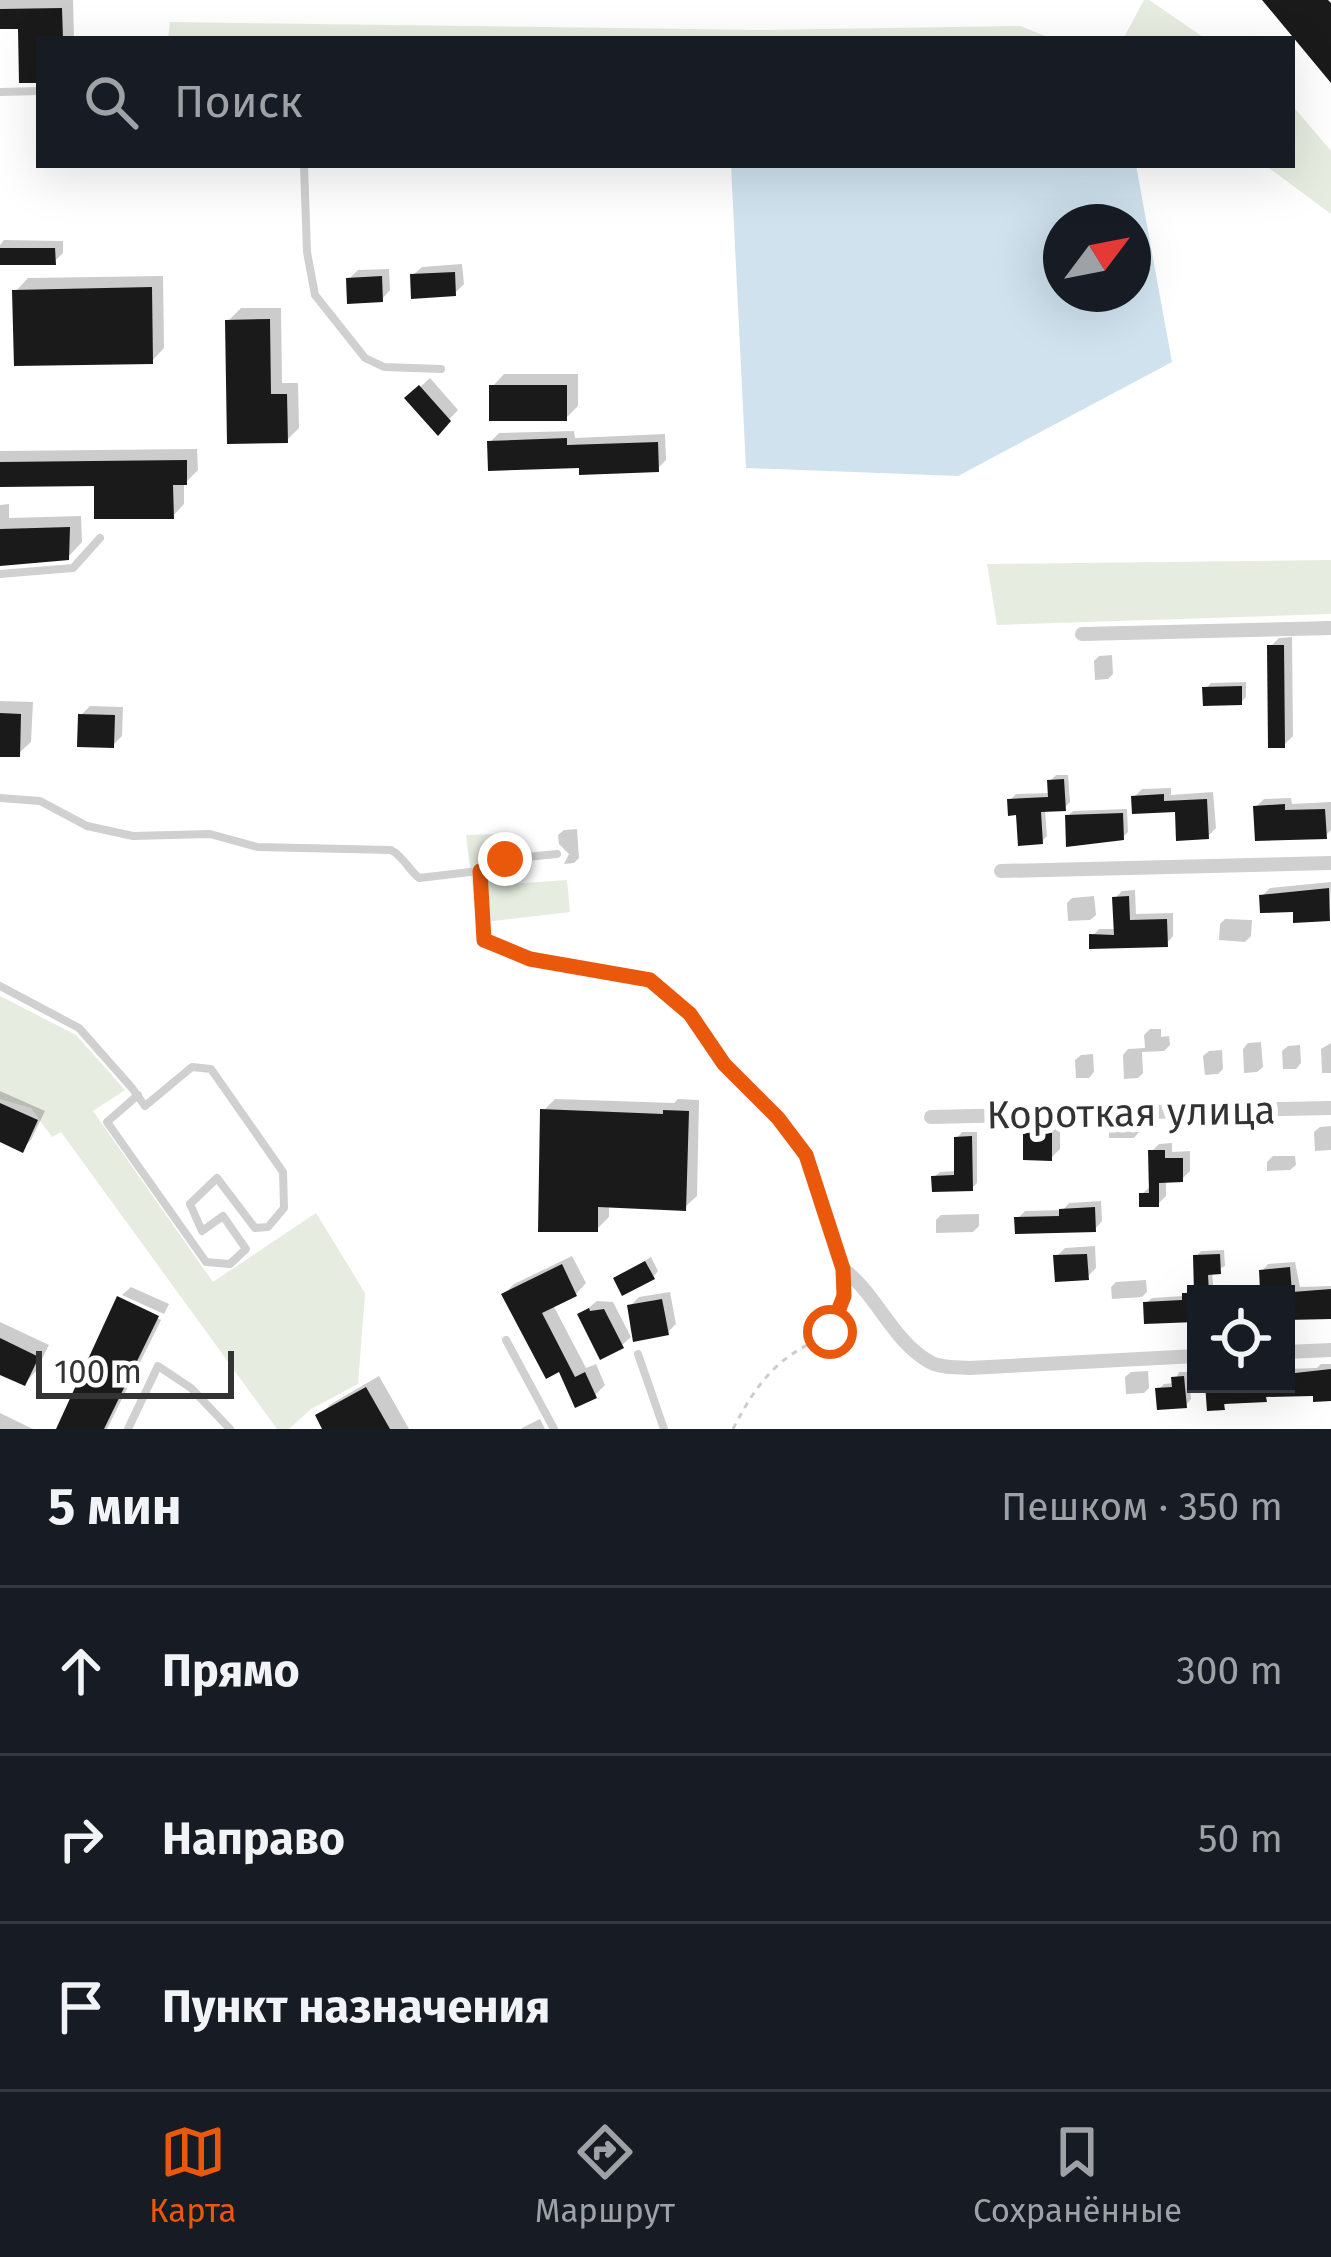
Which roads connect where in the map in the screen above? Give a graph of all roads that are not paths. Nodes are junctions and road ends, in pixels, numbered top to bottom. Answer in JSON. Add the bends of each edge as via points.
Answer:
{"nodes":[{"id":1,"x":36,"y":91,"type":"edge"},
{"id":2,"x":0,"y":92,"type":"edge"},
{"id":3,"x":304,"y":168,"type":"edge"},
{"id":4,"x":441,"y":369,"type":"dead end"},
{"id":5,"x":100,"y":538,"type":"dead end"},
{"id":6,"x":0,"y":574,"type":"edge"},
{"id":7,"x":1331,"y":628,"type":"edge"},
{"id":8,"x":1082,"y":634,"type":"dead end"},
{"id":9,"x":0,"y":798,"type":"edge"},
{"id":10,"x":557,"y":854,"type":"dead end"},
{"id":11,"x":1331,"y":863,"type":"edge"},
{"id":12,"x":1001,"y":871,"type":"dead end"},
{"id":13,"x":0,"y":986,"type":"edge"},
{"id":14,"x":138,"y":1096,"type":"junction"},
{"id":15,"x":1331,"y":1108,"type":"edge"},
{"id":16,"x":931,"y":1117,"type":"dead end"},
{"id":17,"x":843,"y":1269,"type":"road end"},
{"id":18,"x":506,"y":1340,"type":"dead end"},
{"id":19,"x":1331,"y":1350,"type":"edge"},
{"id":20,"x":1295,"y":1352,"type":"edge"},
{"id":21,"x":638,"y":1354,"type":"dead end"},
{"id":22,"x":1187,"y":1356,"type":"edge"},
{"id":23,"x":128,"y":1429,"type":"edge"},
{"id":24,"x":230,"y":1429,"type":"edge"},
{"id":25,"x":554,"y":1429,"type":"edge"},
{"id":26,"x":664,"y":1429,"type":"edge"}],
"edges":[{"from":1,"to":2,"type":"lane"},
{"from":3,"to":4,"type":"lane","via":[[315,295],[365,358],[384,367]]},
{"from":5,"to":6,"type":"lane","via":[[73,568]]},
{"from":7,"to":8,"type":"street"},
{"from":9,"to":10,"type":"lane","via":[[40,801],[87,826],[133,836],[210,834],[257,847],[391,850],[419,878]]},
{"from":11,"to":12,"type":"street"},
{"from":13,"to":14,"type":"lane","via":[[79,1028]]},
{"from":14,"to":14,"type":"lane","via":[[107,1122],[206,1262],[230,1264],[246,1249],[224,1216],[202,1231],[190,1204],[217,1178],[254,1228],[268,1227],[284,1208],[283,1172],[211,1070],[192,1067],[146,1106]]},
{"from":15,"to":16,"type":"street","name":"Короткая улица"},
{"from":17,"to":22,"type":"street","via":[[932,1364]]},
{"from":18,"to":25,"type":"lane"},
{"from":19,"to":20,"type":"street"},
{"from":21,"to":26,"type":"lane"},
{"from":23,"to":24,"type":"lane","via":[[158,1366]]}]}
